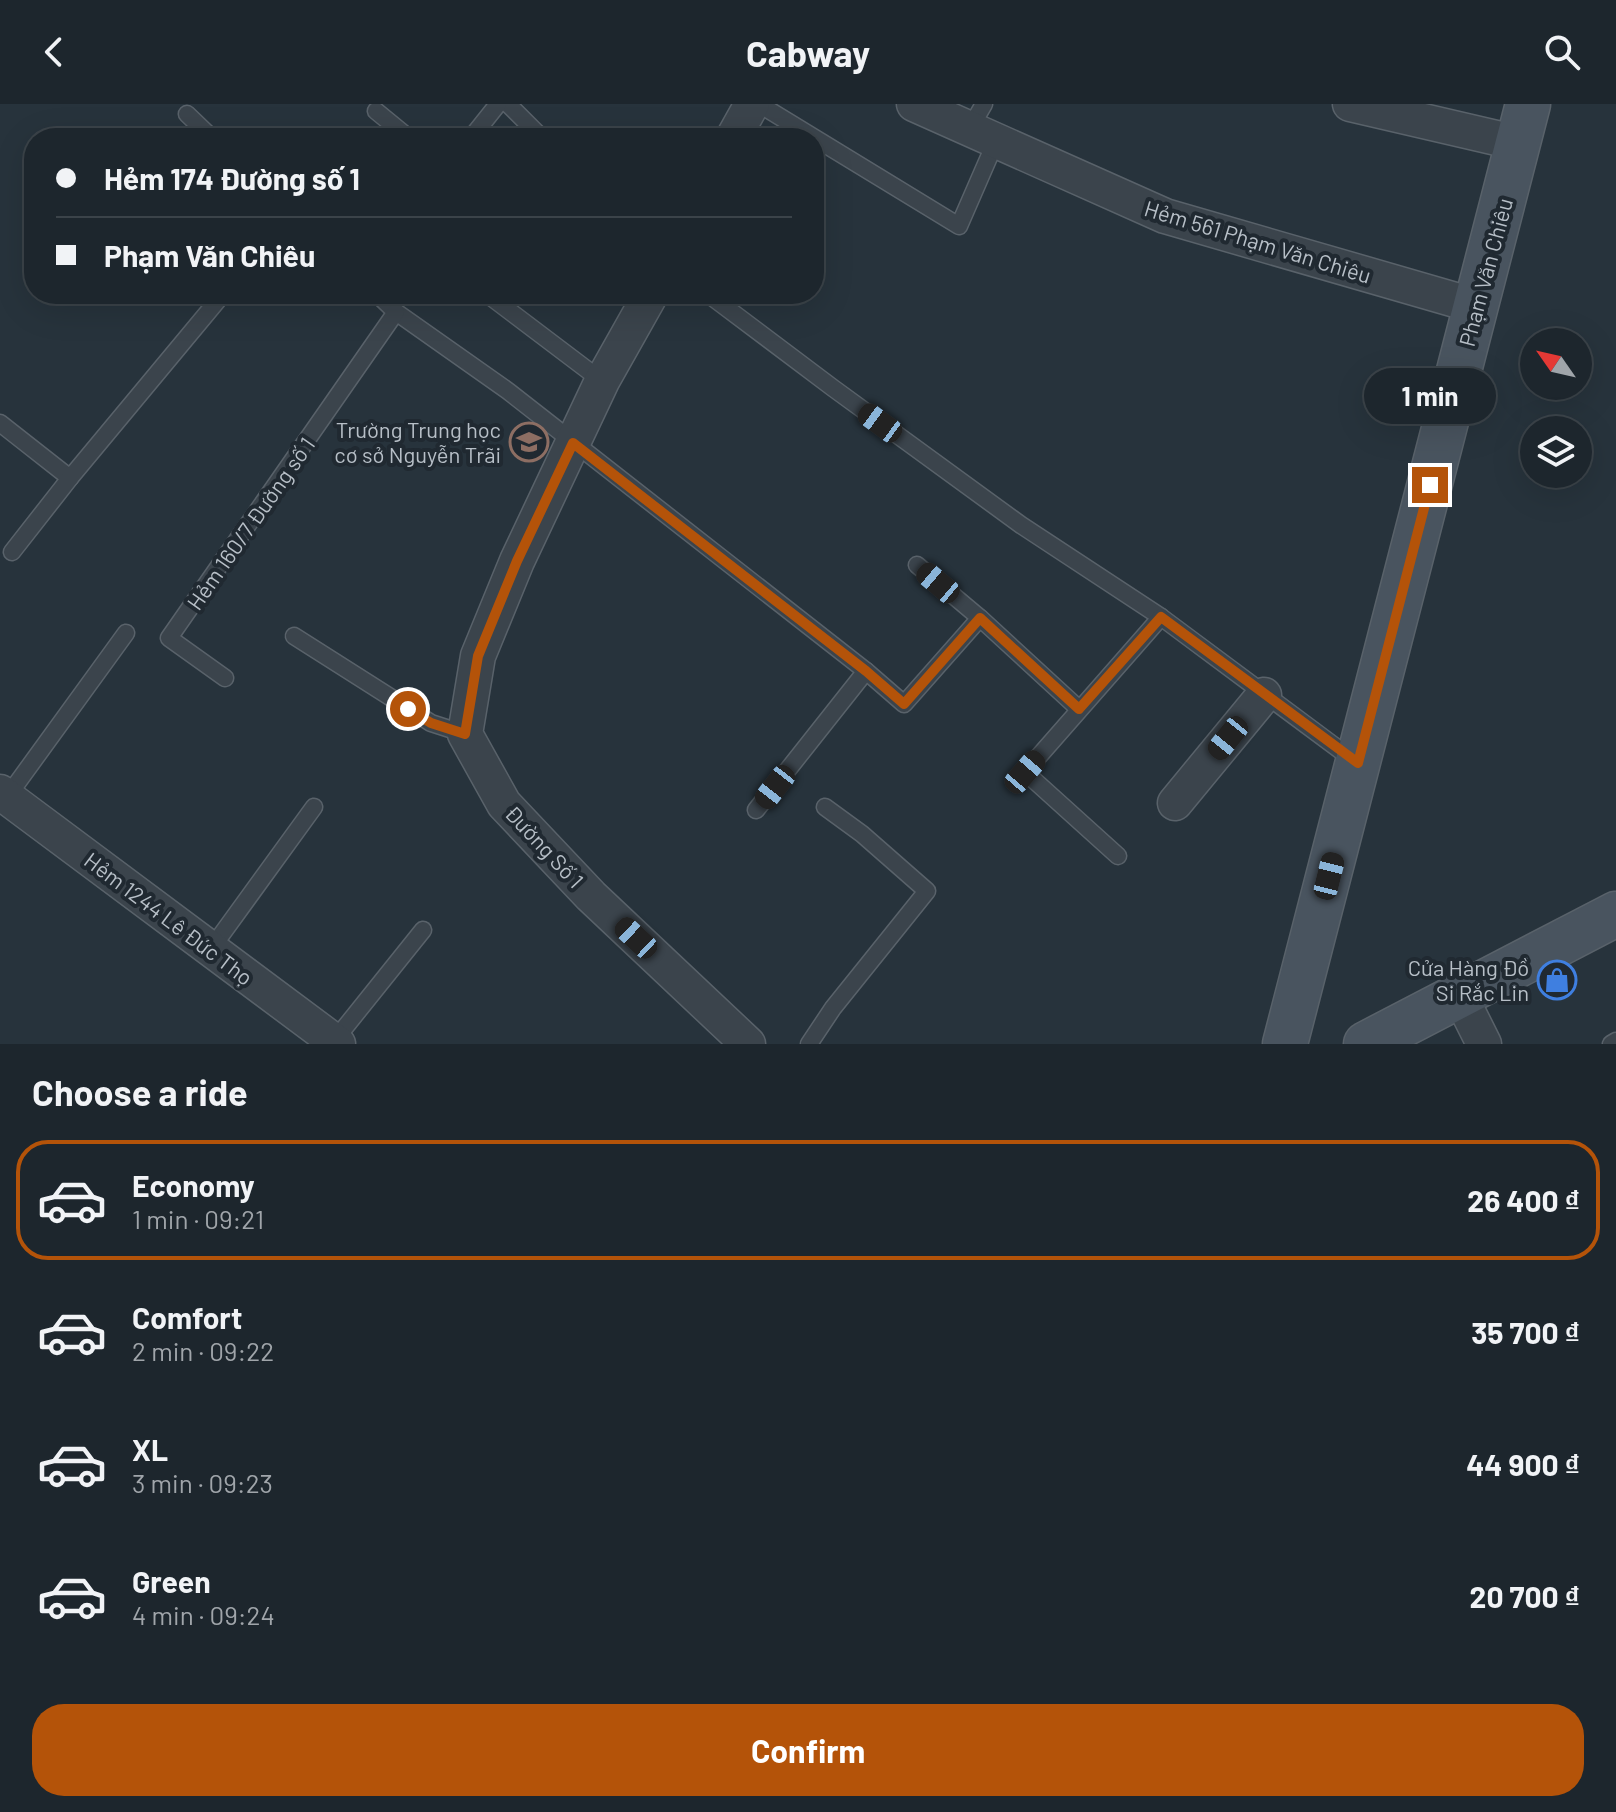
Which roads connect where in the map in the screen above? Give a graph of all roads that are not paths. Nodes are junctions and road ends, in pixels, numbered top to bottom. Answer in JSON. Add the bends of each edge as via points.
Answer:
{"nodes":[{"id":1,"x":498,"y":104,"type":"edge"},
{"id":2,"x":508,"y":104,"type":"edge"},
{"id":3,"x":752,"y":104,"type":"edge"},
{"id":4,"x":759,"y":104,"type":"edge"},
{"id":5,"x":914,"y":104,"type":"edge"},
{"id":6,"x":1350,"y":104,"type":"edge"},
{"id":7,"x":376,"y":111,"type":"dead end"},
{"id":8,"x":187,"y":114,"type":"dead end"},
{"id":9,"x":1523,"y":123,"type":"edge"},
{"id":10,"x":983,"y":125,"type":"edge"},
{"id":11,"x":202,"y":128,"type":"edge"},
{"id":12,"x":397,"y":128,"type":"edge"},
{"id":13,"x":479,"y":128,"type":"edge"},
{"id":14,"x":532,"y":128,"type":"edge"},
{"id":15,"x":739,"y":128,"type":"edge"},
{"id":16,"x":798,"y":128,"type":"edge"},
{"id":17,"x":824,"y":144,"type":"edge"},
{"id":18,"x":215,"y":304,"type":"edge"},
{"id":19,"x":388,"y":304,"type":"edge"},
{"id":20,"x":500,"y":304,"type":"edge"},
{"id":21,"x":645,"y":304,"type":"edge"},
{"id":22,"x":721,"y":304,"type":"edge"},
{"id":23,"x":1476,"y":306,"type":"junction"},
{"id":24,"x":396,"y":312,"type":"junction"},
{"id":25,"x":602,"y":381,"type":"junction"},
{"id":26,"x":0,"y":423,"type":"edge"},
{"id":27,"x":573,"y":443,"type":"junction"},
{"id":28,"x":70,"y":478,"type":"junction"},
{"id":29,"x":12,"y":552,"type":"dead end"},
{"id":30,"x":917,"y":565,"type":"dead end"},
{"id":31,"x":1161,"y":617,"type":"junction"},
{"id":32,"x":980,"y":618,"type":"junction"},
{"id":33,"x":126,"y":633,"type":"dead end"},
{"id":34,"x":294,"y":636,"type":"dead end"},
{"id":35,"x":866,"y":671,"type":"junction"},
{"id":36,"x":225,"y":678,"type":"dead end"},
{"id":37,"x":1264,"y":695,"type":"junction"},
{"id":38,"x":1079,"y":709,"type":"junction"},
{"id":39,"x":465,"y":734,"type":"junction"},
{"id":40,"x":1358,"y":763,"type":"junction"},
{"id":41,"x":3,"y":794,"type":"edge"},
{"id":42,"x":1175,"y":803,"type":"dead end"},
{"id":43,"x":314,"y":807,"type":"dead end"},
{"id":44,"x":825,"y":807,"type":"dead end"},
{"id":45,"x":756,"y":810,"type":"dead end"},
{"id":46,"x":1118,"y":856,"type":"dead end"},
{"id":47,"x":1616,"y":914,"type":"edge"},
{"id":48,"x":423,"y":930,"type":"dead end"},
{"id":49,"x":211,"y":949,"type":"junction"},
{"id":50,"x":1459,"y":994,"type":"junction"},
{"id":51,"x":336,"y":1042,"type":"edge"},
{"id":52,"x":748,"y":1044,"type":"edge"},
{"id":53,"x":809,"y":1044,"type":"edge"},
{"id":54,"x":1285,"y":1044,"type":"edge"},
{"id":55,"x":1366,"y":1044,"type":"edge"},
{"id":56,"x":1484,"y":1044,"type":"edge"}],
"edges":[{"from":1,"to":13,"type":"lane"},
{"from":2,"to":14,"type":"lane"},
{"from":3,"to":15,"type":"street"},
{"from":4,"to":16,"type":"lane"},
{"from":5,"to":10,"type":"street","name":"Hẻm 561 Phạm Văn Chiêu"},
{"from":6,"to":9,"type":"street"},
{"from":7,"to":12,"type":"lane"},
{"from":8,"to":11,"type":"lane"},
{"from":9,"to":23,"type":"main road","name":"Phạm Văn Chiêu"},
{"from":10,"to":17,"type":"lane","via":[[959,226]]},
{"from":10,"to":23,"type":"street","name":"Hẻm 561 Phạm Văn Chiêu","via":[[1165,216]]},
{"from":18,"to":28,"type":"lane"},
{"from":19,"to":24,"type":"lane"},
{"from":20,"to":25,"type":"lane"},
{"from":21,"to":25,"type":"street"},
{"from":22,"to":31,"type":"lane","via":[[1021,525]]},
{"from":23,"to":40,"type":"main road","name":"Phạm Văn Chiêu"},
{"from":24,"to":27,"type":"lane"},
{"from":24,"to":36,"type":"lane","name":"Hẻm 160/7 Đường số 1","via":[[169,638]]},
{"from":25,"to":27,"type":"street"},
{"from":26,"to":28,"type":"lane"},
{"from":27,"to":35,"type":"lane"},
{"from":27,"to":39,"type":"street","via":[[478,656]]},
{"from":28,"to":29,"type":"lane"},
{"from":30,"to":32,"type":"lane"},
{"from":31,"to":37,"type":"lane"},
{"from":31,"to":38,"type":"lane"},
{"from":32,"to":35,"type":"lane","via":[[904,704]]},
{"from":32,"to":38,"type":"lane"},
{"from":33,"to":41,"type":"lane"},
{"from":34,"to":39,"type":"lane","via":[[431,723]]},
{"from":35,"to":45,"type":"lane"},
{"from":37,"to":40,"type":"lane"},
{"from":37,"to":42,"type":"street"},
{"from":38,"to":46,"type":"lane","via":[[1025,772]]},
{"from":39,"to":52,"type":"street","name":"Đường Số 1","via":[[504,804],[591,896]]},
{"from":40,"to":54,"type":"main road","name":"Phạm Văn Chiêu"},
{"from":41,"to":49,"type":"street","name":"Hẻm 1244 Lê Đức Thọ"},
{"from":43,"to":49,"type":"lane"},
{"from":44,"to":53,"type":"lane","via":[[927,891]]},
{"from":47,"to":50,"type":"main road"},
{"from":48,"to":51,"type":"lane"},
{"from":49,"to":51,"type":"street","name":"Hẻm 1244 Lê Đức Thọ"},
{"from":50,"to":55,"type":"main road"},
{"from":50,"to":56,"type":"street"}]}
